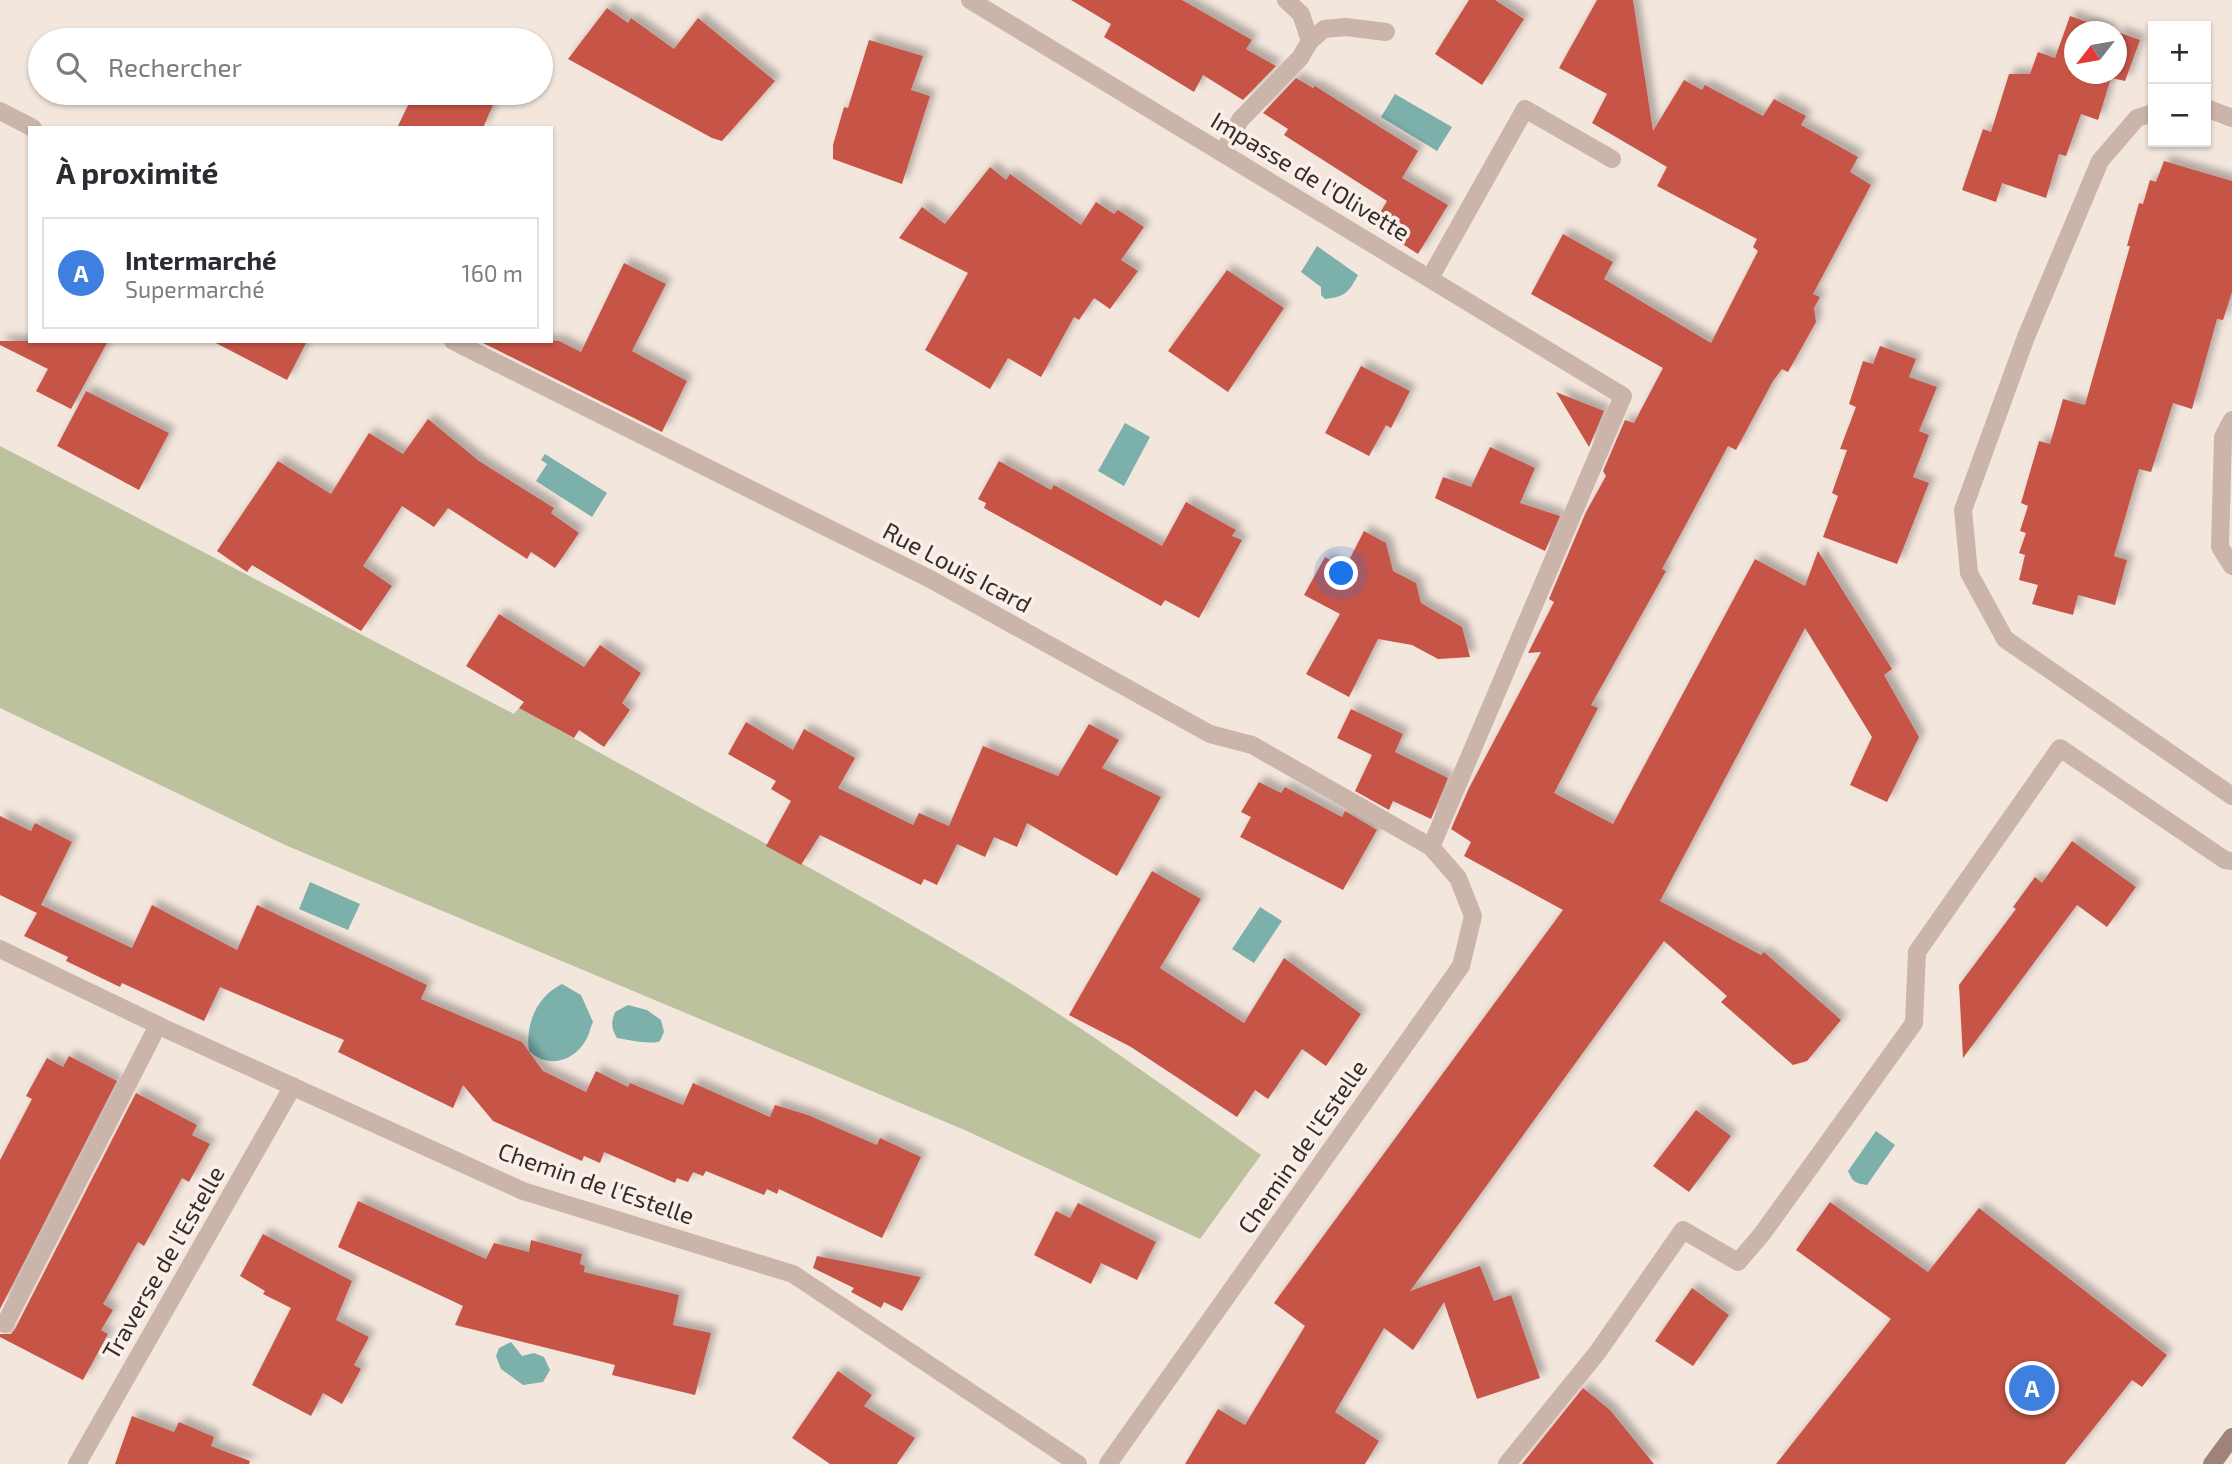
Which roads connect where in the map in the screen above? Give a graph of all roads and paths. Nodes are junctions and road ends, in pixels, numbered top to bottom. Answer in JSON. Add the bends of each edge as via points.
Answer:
{"nodes":[{"id":1,"x":971,"y":0,"type":"edge"},
{"id":2,"x":1286,"y":0,"type":"edge"},
{"id":3,"x":1386,"y":32,"type":"dead end"},
{"id":4,"x":1310,"y":41,"type":"junction"},
{"id":5,"x":2211,"y":110,"type":"edge"},
{"id":6,"x":0,"y":111,"type":"edge"},
{"id":7,"x":2148,"y":115,"type":"edge"},
{"id":8,"x":2232,"y":118,"type":"edge"},
{"id":9,"x":29,"y":126,"type":"edge"},
{"id":10,"x":1223,"y":153,"type":"junction"},
{"id":11,"x":1612,"y":159,"type":"dead end"},
{"id":12,"x":1430,"y":278,"type":"junction"},
{"id":13,"x":457,"y":343,"type":"edge"},
{"id":14,"x":2232,"y":420,"type":"edge"},
{"id":15,"x":2232,"y":566,"type":"edge"},
{"id":16,"x":2232,"y":796,"type":"edge"},
{"id":17,"x":1432,"y":847,"type":"junction"},
{"id":18,"x":2232,"y":861,"type":"edge"},
{"id":19,"x":0,"y":949,"type":"edge"},
{"id":20,"x":158,"y":1025,"type":"junction"},
{"id":21,"x":293,"y":1086,"type":"junction"},
{"id":22,"x":5,"y":1324,"type":"dead end"},
{"id":23,"x":2232,"y":1437,"type":"edge"},
{"id":24,"x":78,"y":1464,"type":"edge"},
{"id":25,"x":1079,"y":1464,"type":"edge"},
{"id":26,"x":1108,"y":1464,"type":"edge"},
{"id":27,"x":1507,"y":1464,"type":"edge"},
{"id":28,"x":2212,"y":1464,"type":"edge"}],
"edges":[{"from":1,"to":10,"type":"street","name":"Impasse de l'Olivette"},
{"from":2,"to":4,"type":"street","via":[[1301,14]]},
{"from":3,"to":4,"type":"street","via":[[1324,29]]},
{"from":4,"to":10,"type":"street","via":[[1300,58],[1240,120]]},
{"from":5,"to":8,"type":"street"},
{"from":6,"to":9,"type":"street"},
{"from":7,"to":16,"type":"street","via":[[2137,118],[2099,161],[2026,337],[1963,510],[1969,573],[2005,639]]},
{"from":10,"to":12,"type":"street","name":"Impasse de l'Olivette"},
{"from":11,"to":12,"type":"street","via":[[1525,109]]},
{"from":12,"to":17,"type":"street","name":"Impasse de l'Olivette","via":[[1623,396]]},
{"from":13,"to":17,"type":"street","name":"Rue Louis Icard","via":[[932,580],[1210,734],[1252,745]]},
{"from":14,"to":15,"type":"street","via":[[2223,437],[2220,547]]},
{"from":17,"to":26,"type":"street","name":"Chemin de l'Estelle","via":[[1458,878],[1473,916],[1461,966]]},
{"from":18,"to":27,"type":"street","via":[[2060,748],[1917,952],[1914,1023],[1762,1234],[1738,1262],[1682,1230],[1597,1353]]},
{"from":19,"to":20,"type":"street","name":"Chemin de l'Estelle"},
{"from":20,"to":21,"type":"street","name":"Chemin de l'Estelle"},
{"from":20,"to":22,"type":"street"},
{"from":21,"to":24,"type":"street","name":"Traverse de l'Estelle"},
{"from":21,"to":25,"type":"street","name":"Chemin de l'Estelle","via":[[523,1191],[793,1275]]},
{"from":23,"to":28,"type":"street"}]}
